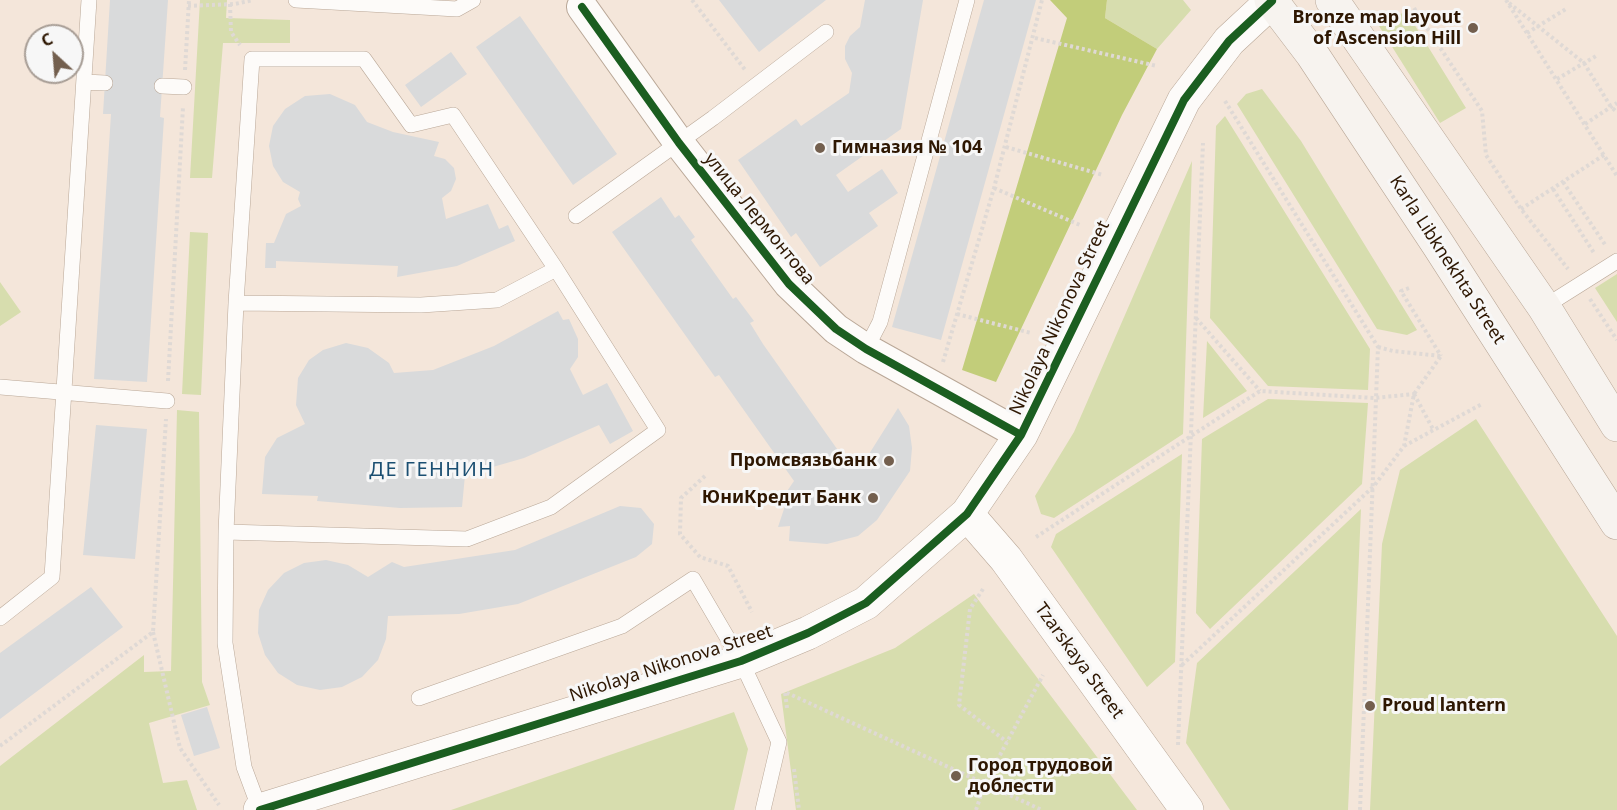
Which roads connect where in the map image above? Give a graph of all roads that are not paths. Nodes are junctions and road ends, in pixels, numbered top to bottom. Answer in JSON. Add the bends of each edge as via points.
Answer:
{"nodes":[{"id":1,"x":89,"y":0,"type":"edge"},
{"id":2,"x":296,"y":0,"type":"edge"},
{"id":3,"x":473,"y":0,"type":"edge"},
{"id":4,"x":967,"y":0,"type":"edge"},
{"id":5,"x":1272,"y":0,"type":"edge"},
{"id":6,"x":1332,"y":0,"type":"edge"},
{"id":7,"x":582,"y":7,"type":"dead end"},
{"id":8,"x":826,"y":32,"type":"dead end"},
{"id":9,"x":84,"y":82,"type":"joint"},
{"id":10,"x":105,"y":83,"type":"dead end"},
{"id":11,"x":84,"y":84,"type":"edge"},
{"id":12,"x":162,"y":86,"type":"dead end"},
{"id":13,"x":184,"y":87,"type":"dead end"},
{"id":14,"x":679,"y":143,"type":"junction"},
{"id":15,"x":576,"y":216,"type":"dead end"},
{"id":16,"x":1617,"y":261,"type":"edge"},
{"id":17,"x":556,"y":269,"type":"junction"},
{"id":18,"x":236,"y":303,"type":"junction"},
{"id":19,"x":1544,"y":307,"type":"junction"},
{"id":20,"x":866,"y":349,"type":"junction"},
{"id":21,"x":0,"y":387,"type":"edge"},
{"id":22,"x":64,"y":394,"type":"junction"},
{"id":23,"x":167,"y":401,"type":"dead end"},
{"id":24,"x":1617,"y":425,"type":"edge"},
{"id":25,"x":1021,"y":435,"type":"junction"},
{"id":26,"x":967,"y":514,"type":"junction"},
{"id":27,"x":1617,"y":523,"type":"edge"},
{"id":28,"x":226,"y":532,"type":"junction"},
{"id":29,"x":0,"y":618,"type":"edge"},
{"id":30,"x":741,"y":661,"type":"junction"},
{"id":31,"x":419,"y":698,"type":"dead end"},
{"id":32,"x":260,"y":810,"type":"edge"},
{"id":33,"x":764,"y":810,"type":"edge"},
{"id":34,"x":1187,"y":810,"type":"edge"}],
"edges":[{"from":1,"to":9,"type":"lane"},
{"from":2,"to":3,"type":"lane","via":[[457,9]]},
{"from":4,"to":20,"type":"lane","via":[[880,322]]},
{"from":5,"to":25,"type":"street","name":"Nikolaya Nikonova Street","via":[[1229,41],[1184,100]]},
{"from":5,"to":27,"type":"main road","name":"Karla Libknekhta Street","via":[[1407,198]]},
{"from":6,"to":19,"type":"main road"},
{"from":7,"to":14,"type":"street","name":"улица Лермонтова"},
{"from":8,"to":14,"type":"lane"},
{"from":9,"to":10,"type":"lane"},
{"from":11,"to":22,"type":"lane"},
{"from":12,"to":13,"type":"lane"},
{"from":14,"to":15,"type":"lane"},
{"from":14,"to":20,"type":"street","name":"улица Лермонтова","via":[[789,284],[836,329]]},
{"from":16,"to":19,"type":"lane"},
{"from":17,"to":18,"type":"lane","via":[[497,300],[421,305]]},
{"from":17,"to":18,"type":"lane","via":[[453,115],[411,125],[363,59],[252,59]]},
{"from":17,"to":28,"type":"lane","via":[[658,430],[551,507],[467,539]]},
{"from":18,"to":28,"type":"lane"},
{"from":19,"to":24,"type":"main road"},
{"from":20,"to":25,"type":"street","name":"улица Лермонтова"},
{"from":21,"to":22,"type":"lane"},
{"from":22,"to":23,"type":"lane"},
{"from":22,"to":29,"type":"lane","via":[[52,577]]},
{"from":25,"to":26,"type":"street","name":"Nikolaya Nikonova Street"},
{"from":26,"to":30,"type":"street","name":"Nikolaya Nikonova Street","via":[[866,603]]},
{"from":26,"to":34,"type":"street","name":"Tzarskaya Street","via":[[1006,559]]},
{"from":28,"to":32,"type":"lane","via":[[225,643],[244,767]]},
{"from":30,"to":31,"type":"lane","via":[[693,579],[622,626]]},
{"from":30,"to":32,"type":"street","name":"Nikolaya Nikonova Street"},
{"from":30,"to":33,"type":"lane","via":[[779,742]]}]}
